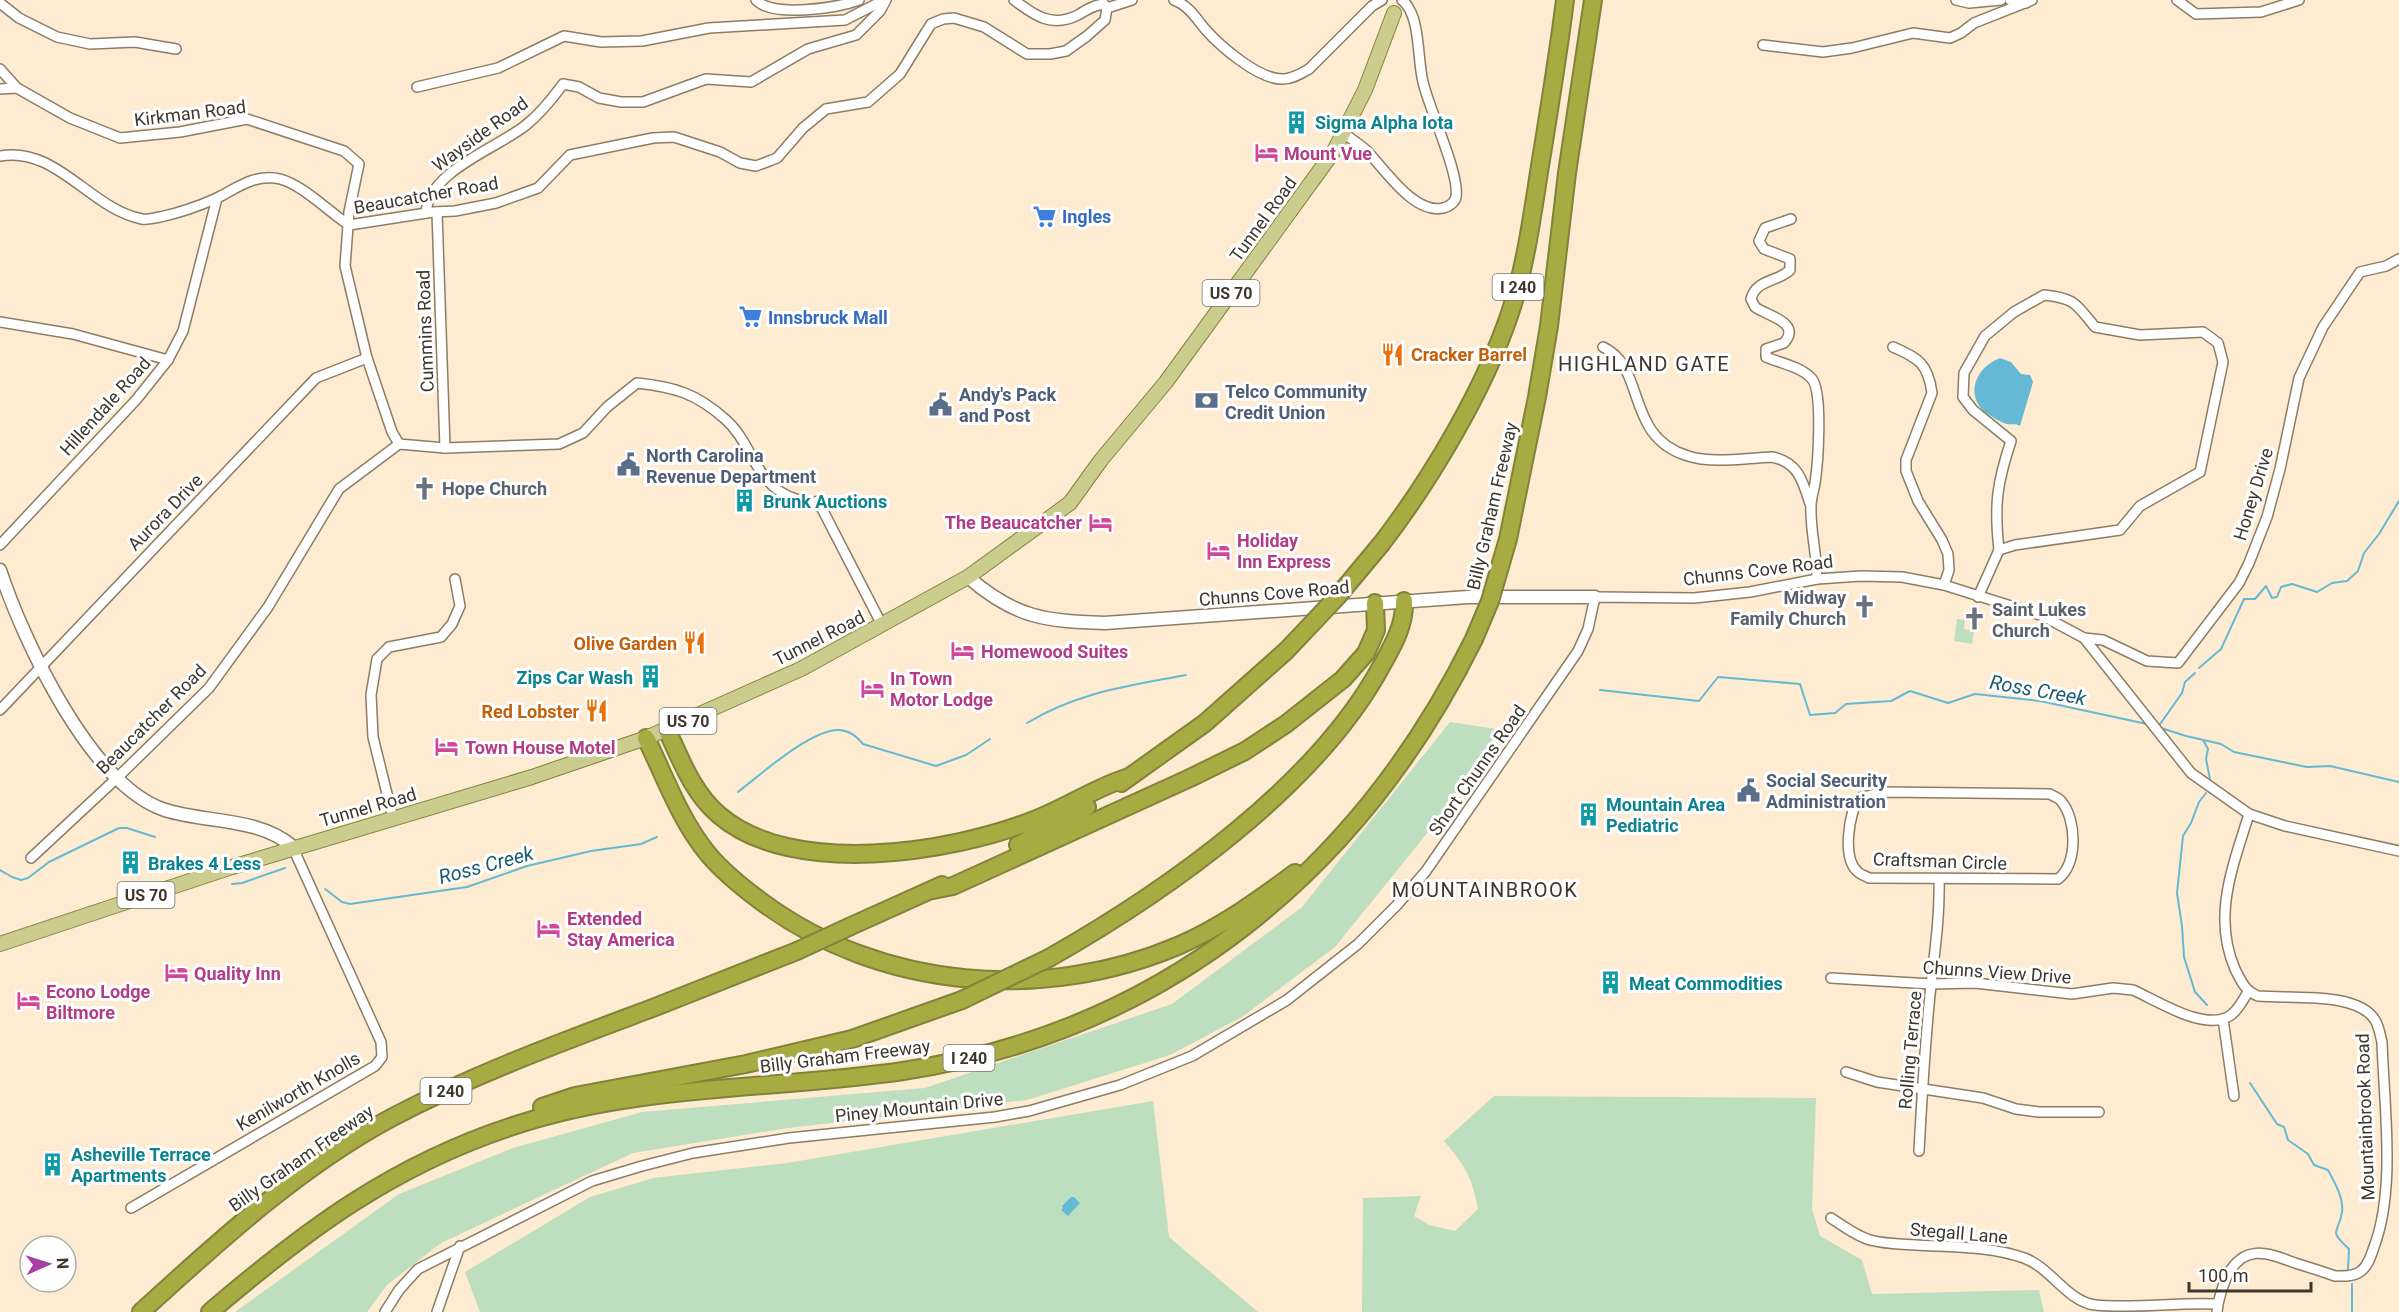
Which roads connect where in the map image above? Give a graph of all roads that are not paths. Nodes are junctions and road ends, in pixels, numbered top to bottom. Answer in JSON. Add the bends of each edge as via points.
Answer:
{"nodes":[{"id":1,"x":756,"y":0,"type":"edge"},
{"id":2,"x":885,"y":0,"type":"edge"},
{"id":3,"x":1014,"y":0,"type":"edge"},
{"id":4,"x":1132,"y":0,"type":"edge"},
{"id":5,"x":1174,"y":0,"type":"edge"},
{"id":6,"x":1382,"y":0,"type":"edge"},
{"id":7,"x":1402,"y":0,"type":"edge"},
{"id":8,"x":1566,"y":0,"type":"edge"},
{"id":9,"x":1593,"y":0,"type":"edge"},
{"id":10,"x":1956,"y":0,"type":"edge"},
{"id":11,"x":2001,"y":0,"type":"edge"},
{"id":12,"x":2010,"y":0,"type":"edge"},
{"id":13,"x":2176,"y":0,"type":"edge"},
{"id":14,"x":2299,"y":0,"type":"edge"},
{"id":15,"x":853,"y":1,"type":"edge"},
{"id":16,"x":2029,"y":2,"type":"edge"},
{"id":17,"x":0,"y":3,"type":"edge"},
{"id":18,"x":1107,"y":8,"type":"junction"},
{"id":19,"x":1394,"y":13,"type":"dead end"},
{"id":20,"x":1763,"y":45,"type":"dead end"},
{"id":21,"x":176,"y":49,"type":"dead end"},
{"id":22,"x":0,"y":69,"type":"edge"},
{"id":23,"x":417,"y":87,"type":"dead end"},
{"id":24,"x":17,"y":88,"type":"junction"},
{"id":25,"x":0,"y":89,"type":"edge"},
{"id":26,"x":1344,"y":133,"type":"junction"},
{"id":27,"x":0,"y":156,"type":"edge"},
{"id":28,"x":217,"y":198,"type":"junction"},
{"id":29,"x":437,"y":212,"type":"junction"},
{"id":30,"x":426,"y":213,"type":"junction"},
{"id":31,"x":1791,"y":219,"type":"dead end"},
{"id":32,"x":349,"y":225,"type":"junction"},
{"id":33,"x":2399,"y":259,"type":"edge"},
{"id":34,"x":0,"y":322,"type":"edge"},
{"id":35,"x":1603,"y":347,"type":"dead end"},
{"id":36,"x":1893,"y":347,"type":"dead end"},
{"id":37,"x":368,"y":358,"type":"junction"},
{"id":38,"x":168,"y":360,"type":"junction"},
{"id":39,"x":399,"y":444,"type":"junction"},
{"id":40,"x":445,"y":448,"type":"junction"},
{"id":41,"x":1810,"y":505,"type":"junction"},
{"id":42,"x":0,"y":545,"type":"edge"},
{"id":43,"x":1999,"y":549,"type":"junction"},
{"id":44,"x":0,"y":570,"type":"edge"},
{"id":45,"x":968,"y":577,"type":"junction"},
{"id":46,"x":455,"y":579,"type":"dead end"},
{"id":47,"x":1817,"y":579,"type":"junction"},
{"id":48,"x":1944,"y":585,"type":"junction"},
{"id":49,"x":1596,"y":597,"type":"junction"},
{"id":50,"x":1978,"y":597,"type":"junction"},
{"id":51,"x":1404,"y":601,"type":"junction"},
{"id":52,"x":1376,"y":603,"type":"junction"},
{"id":53,"x":882,"y":625,"type":"junction"},
{"id":54,"x":2084,"y":638,"type":"junction"},
{"id":55,"x":41,"y":666,"type":"junction"},
{"id":56,"x":0,"y":710,"type":"edge"},
{"id":57,"x":667,"y":730,"type":"junction"},
{"id":58,"x":646,"y":738,"type":"junction"},
{"id":59,"x":118,"y":777,"type":"junction"},
{"id":60,"x":1129,"y":777,"type":"junction"},
{"id":61,"x":2249,"y":814,"type":"junction"},
{"id":62,"x":393,"y":818,"type":"junction"},
{"id":63,"x":1353,"y":822,"type":"junction"},
{"id":64,"x":293,"y":847,"type":"junction"},
{"id":65,"x":2399,"y":851,"type":"edge"},
{"id":66,"x":31,"y":858,"type":"dead end"},
{"id":67,"x":1939,"y":879,"type":"junction"},
{"id":68,"x":933,"y":890,"type":"junction"},
{"id":69,"x":0,"y":944,"type":"edge"},
{"id":70,"x":1358,"y":944,"type":"joint"},
{"id":71,"x":1831,"y":978,"type":"dead end"},
{"id":72,"x":1931,"y":984,"type":"junction"},
{"id":73,"x":2248,"y":992,"type":"junction"},
{"id":74,"x":2223,"y":1019,"type":"junction"},
{"id":75,"x":1846,"y":1072,"type":"dead end"},
{"id":76,"x":1922,"y":1090,"type":"junction"},
{"id":77,"x":2234,"y":1096,"type":"dead end"},
{"id":78,"x":2099,"y":1112,"type":"dead end"},
{"id":79,"x":516,"y":1125,"type":"junction"},
{"id":80,"x":1919,"y":1152,"type":"dead end"},
{"id":81,"x":131,"y":1208,"type":"dead end"},
{"id":82,"x":1831,"y":1218,"type":"dead end"},
{"id":83,"x":460,"y":1246,"type":"junction"},
{"id":84,"x":2217,"y":1308,"type":"edge"},
{"id":85,"x":141,"y":1312,"type":"edge"},
{"id":86,"x":210,"y":1312,"type":"edge"},
{"id":87,"x":385,"y":1312,"type":"edge"},
{"id":88,"x":437,"y":1312,"type":"edge"}],
"edges":[{"from":1,"to":15,"type":"street","via":[[766,7],[781,9],[822,9]]},
{"from":2,"to":23,"type":"street","via":[[845,20],[709,28],[642,41],[602,42],[564,36],[498,68]]},
{"from":2,"to":30,"type":"street","name":"Wayside Road","via":[[855,35],[808,49],[751,82],[706,79],[644,102],[599,98],[579,87],[563,84],[525,126],[438,184]]},
{"from":3,"to":18,"type":"street","via":[[1048,21],[1059,22],[1097,5]]},
{"from":4,"to":18,"type":"street"},
{"from":5,"to":6,"type":"street","via":[[1187,8],[1233,57],[1282,80],[1310,69]]},
{"from":7,"to":26,"type":"street","via":[[1410,6],[1414,18],[1423,81],[1455,177],[1456,198],[1444,208],[1421,204]]},
{"from":8,"to":60,"type":"highway","name":"Billy Graham Freeway","number":"I 240","bridge":true,"via":[[1530,234],[1495,354],[1468,407],[1417,494],[1336,597],[1286,651],[1205,723]]},
{"from":9,"to":63,"type":"highway","name":"Billy Graham Freeway","number":"I 240","bridge":true,"via":[[1538,397],[1508,539],[1490,601],[1434,713],[1381,791]]},
{"from":10,"to":11,"type":"street"},
{"from":12,"to":16,"type":"street"},
{"from":13,"to":14,"type":"street","via":[[2196,14],[2261,12]]},
{"from":16,"to":20,"type":"street","via":[[1974,23],[1950,38],[1913,33],[1823,52]]},
{"from":17,"to":21,"type":"street","via":[[33,26],[72,41],[135,42]]},
{"from":18,"to":29,"type":"street","name":"Beaucatcher Road","via":[[1105,20],[1087,36],[1066,51],[1050,54],[1027,54],[984,27],[954,18],[931,24],[900,74],[868,102],[826,109],[777,158],[756,166],[674,137],[653,138],[570,155],[538,188],[496,203]]},
{"from":19,"to":26,"type":"main road","name":"Tunnel Road","number":"US 70","via":[[1379,57]]},
{"from":22,"to":24,"type":"street"},
{"from":24,"to":25,"type":"street"},
{"from":24,"to":32,"type":"street","name":"Kirkman Road","via":[[70,118],[120,138],[180,132],[247,118],[344,151],[359,164]]},
{"from":26,"to":45,"type":"main road","name":"Tunnel Road","number":"US 70","via":[[1169,377],[1070,503]]},
{"from":27,"to":28,"type":"street","via":[[15,153],[43,160],[119,212],[145,220]]},
{"from":28,"to":32,"type":"street","via":[[254,179],[280,179],[301,189]]},
{"from":28,"to":38,"type":"street","name":"Hillendale Road","via":[[183,331]]},
{"from":29,"to":30,"type":"street","name":"Beaucatcher Road"},
{"from":29,"to":40,"type":"street","name":"Cummins Road"},
{"from":30,"to":32,"type":"street","name":"Beaucatcher Road"},
{"from":31,"to":41,"type":"street","via":[[1764,228],[1760,236],[1761,247],[1788,257],[1791,264],[1787,273],[1757,287],[1752,303],[1781,320],[1789,330],[1784,343],[1766,349],[1766,357],[1813,379],[1819,434]]},
{"from":32,"to":37,"type":"street","name":"Beaucatcher Road","via":[[345,266]]},
{"from":33,"to":54,"type":"street","name":"Honey Drive","via":[[2360,272],[2323,327],[2299,378],[2280,469],[2249,562],[2239,583],[2178,663],[2147,661],[2103,640]]},
{"from":34,"to":38,"type":"street","via":[[73,334]]},
{"from":35,"to":41,"type":"street","via":[[1625,368],[1642,418],[1663,443],[1689,457],[1782,459],[1798,471]]},
{"from":36,"to":48,"type":"street","via":[[1919,359],[1931,383],[1932,393],[1906,460],[1906,471],[1918,501],[1946,547],[1949,570]]},
{"from":37,"to":39,"type":"street","name":"Beaucatcher Road"},
{"from":37,"to":55,"type":"street","name":"Aurora Drive","via":[[316,378]]},
{"from":38,"to":42,"type":"street","name":"Hillendale Road","via":[[136,400]]},
{"from":39,"to":40,"type":"street"},
{"from":39,"to":59,"type":"street","name":"Beaucatcher Road","via":[[339,489],[268,607],[209,688]]},
{"from":40,"to":53,"type":"street","via":[[559,444],[583,433],[607,406],[637,383],[691,394],[726,420],[775,489],[811,504],[818,501]]},
{"from":41,"to":47,"type":"street"},
{"from":43,"to":43,"type":"street","via":[[1996,493],[2011,441],[1963,398],[1964,373],[1985,336],[2014,312],[2044,295],[2074,302],[2095,327],[2140,334],[2203,332],[2218,343],[2223,362],[2200,472],[2140,506],[2120,530]]},
{"from":43,"to":50,"type":"street"},
{"from":44,"to":55,"type":"street"},
{"from":45,"to":52,"type":"street","name":"Chunns Cove Road","via":[[1010,608],[1068,622],[1144,621]]},
{"from":45,"to":53,"type":"main road","name":"Tunnel Road","number":"US 70"},
{"from":46,"to":62,"type":"street","via":[[460,606],[441,637],[389,647],[377,659],[371,695],[373,737]]},
{"from":47,"to":48,"type":"street","name":"Chunns Cove Road","via":[[1902,577]]},
{"from":47,"to":49,"type":"street","name":"Chunns Cove Road","via":[[1694,598]]},
{"from":48,"to":50,"type":"street","name":"Chunns Cove Road"},
{"from":49,"to":51,"type":"street","name":"Chunns Cove Road"},
{"from":49,"to":70,"type":"street","name":"Short Chunns Road","via":[[1583,640],[1558,681],[1426,871]]},
{"from":50,"to":54,"type":"street","name":"Chunns Cove Road","via":[[2043,616]]},
{"from":51,"to":52,"type":"street","name":"Chunns Cove Road"},
{"from":51,"to":79,"type":"highway","bridge":true,"via":[[1401,624],[1375,678],[1331,740],[1263,807],[1185,871],[1050,958],[962,1000],[884,1029],[810,1050],[575,1096],[543,1106]]},
{"from":52,"to":68,"type":"highway","via":[[1375,637],[1357,664],[1324,695],[1245,751],[953,886]]},
{"from":53,"to":57,"type":"main road","name":"Tunnel Road","number":"US 70","via":[[801,669]]},
{"from":54,"to":61,"type":"street","name":"Chunns Cove Road","via":[[2191,773]]},
{"from":55,"to":56,"type":"street","name":"Aurora Drive"},
{"from":55,"to":59,"type":"street","via":[[74,723]]},
{"from":57,"to":58,"type":"main road","name":"Tunnel Road","number":"US 70"},
{"from":57,"to":60,"type":"highway","via":[[688,775],[719,816],[759,840],[805,850],[876,853],[948,845],[1033,821]]},
{"from":58,"to":62,"type":"main road","name":"Tunnel Road","number":"US 70"},
{"from":58,"to":63,"type":"highway","via":[[679,808],[709,855],[778,914],[867,957],[926,972],[983,980],[1079,974],[1136,961],[1181,945],[1271,891],[1299,870],[1340,829]]},
{"from":59,"to":64,"type":"street","via":[[146,800],[166,810],[279,832]]},
{"from":59,"to":66,"type":"street","name":"Beaucatcher Road"},
{"from":60,"to":68,"type":"highway","name":"Billy Graham Freeway","number":"I 240","via":[[1080,812]]},
{"from":61,"to":65,"type":"street","name":"Chunns Cove Road","via":[[2285,826]]},
{"from":61,"to":73,"type":"street","via":[[2225,895],[2224,919],[2227,947]]},
{"from":62,"to":64,"type":"main road","name":"Tunnel Road","number":"US 70"},
{"from":63,"to":79,"type":"highway","name":"Billy Graham Freeway","number":"I 240","via":[[1285,895],[1214,950],[1125,1002],[1069,1028],[1013,1047],[906,1070],[638,1098]]},
{"from":64,"to":69,"type":"main road","name":"Tunnel Road","number":"US 70"},
{"from":64,"to":81,"type":"street","name":"Kenilworth Knolls","via":[[381,1042],[382,1057],[375,1066]]},
{"from":67,"to":67,"type":"street","name":"Craftsman Circle","via":[[2058,879],[2066,874],[2072,858],[2069,814],[2061,800],[2050,794],[1883,792],[1859,798],[1852,809],[1849,827],[1850,861],[1857,872],[1869,878]]},
{"from":67,"to":72,"type":"street","name":"Rolling Terrace","via":[[1937,945]]},
{"from":68,"to":85,"type":"highway","name":"Billy Graham Freeway","number":"I 240","bridge":true,"via":[[797,951],[540,1050],[390,1119],[284,1190]]},
{"from":70,"to":83,"type":"street","name":"Piney Mountain Drive","via":[[1256,1020],[1192,1056],[1120,1085],[995,1117],[789,1138],[652,1163],[592,1181]]},
{"from":71,"to":72,"type":"street","name":"Chunns View Drive"},
{"from":72,"to":74,"type":"street","name":"Chunns View Drive","via":[[1975,983],[2072,994],[2122,987],[2199,1020]]},
{"from":72,"to":76,"type":"street","name":"Rolling Terrace"},
{"from":73,"to":74,"type":"street","via":[[2236,1010]]},
{"from":73,"to":84,"type":"street","name":"Mountainbrook Road","via":[[2352,1003],[2376,1021],[2382,1042],[2386,1202],[2371,1257],[2360,1273],[2335,1276],[2272,1254],[2249,1254],[2232,1268]]},
{"from":74,"to":77,"type":"street"},
{"from":75,"to":76,"type":"street"},
{"from":76,"to":78,"type":"street","via":[[1983,1098],[2039,1112]]},
{"from":76,"to":80,"type":"street","name":"Rolling Terrace"},
{"from":79,"to":86,"type":"highway","name":"Billy Graham Freeway","number":"I 240","via":[[407,1169],[359,1197],[311,1229]]},
{"from":82,"to":84,"type":"street","name":"Stegall Lane","via":[[1854,1233],[1886,1244],[1949,1246],[2034,1261],[2092,1305],[2185,1302]]},
{"from":83,"to":87,"type":"street","name":"Piney Mountain Drive","via":[[418,1269]]},
{"from":83,"to":88,"type":"street"}]}
